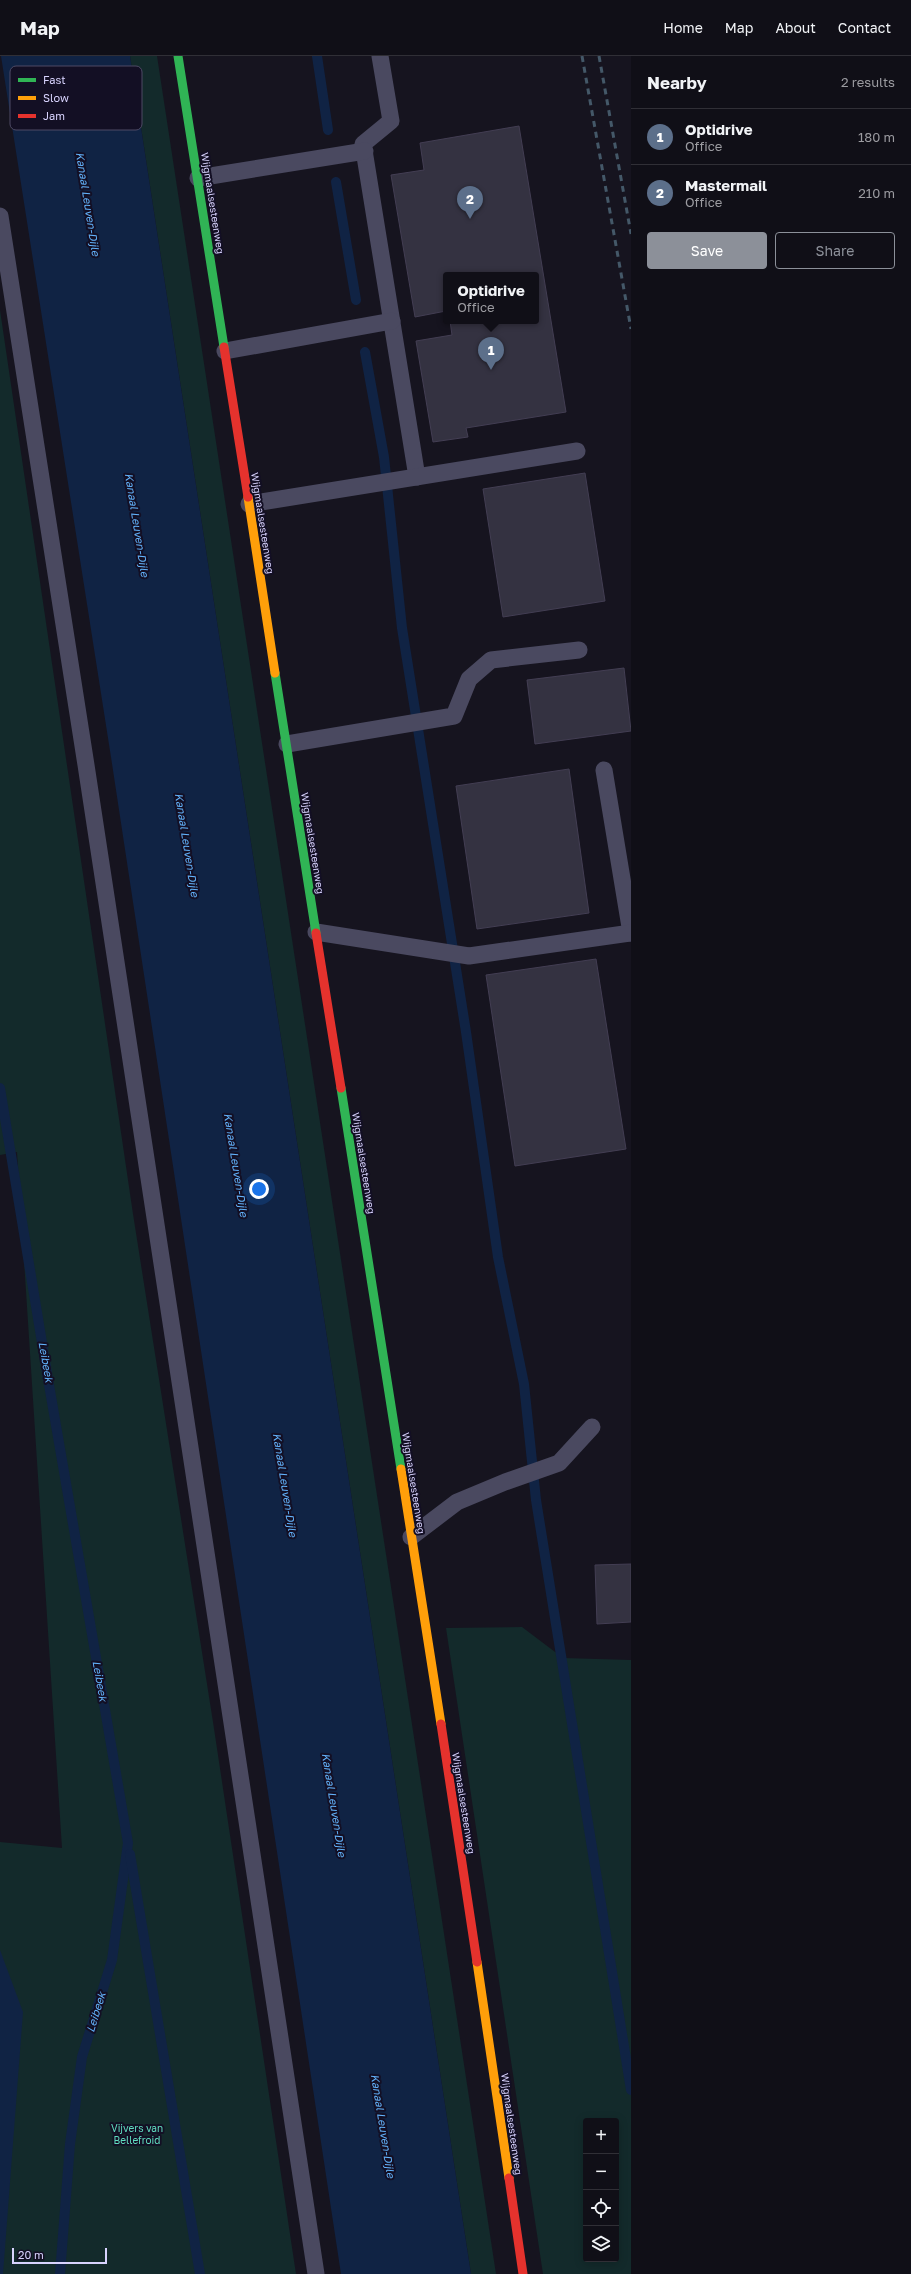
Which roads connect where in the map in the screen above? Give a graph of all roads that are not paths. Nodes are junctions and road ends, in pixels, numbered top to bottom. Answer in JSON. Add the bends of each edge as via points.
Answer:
{"nodes":[{"id":1,"x":178,"y":56,"type":"edge"},
{"id":2,"x":380,"y":56,"type":"edge"},
{"id":3,"x":365,"y":150,"type":"junction"},
{"id":4,"x":198,"y":178,"type":"junction"},
{"id":5,"x":0,"y":216,"type":"edge"},
{"id":6,"x":392,"y":321,"type":"junction"},
{"id":7,"x":225,"y":351,"type":"junction"},
{"id":8,"x":578,"y":451,"type":"dead end"},
{"id":9,"x":417,"y":477,"type":"junction"},
{"id":10,"x":249,"y":504,"type":"junction"},
{"id":11,"x":579,"y":650,"type":"dead end"},
{"id":12,"x":287,"y":744,"type":"junction"},
{"id":13,"x":604,"y":770,"type":"dead end"},
{"id":14,"x":316,"y":932,"type":"junction"},
{"id":15,"x":631,"y":933,"type":"edge"},
{"id":16,"x":592,"y":1427,"type":"dead end"},
{"id":17,"x":411,"y":1537,"type":"junction"},
{"id":18,"x":316,"y":2274,"type":"edge"},
{"id":19,"x":523,"y":2274,"type":"edge"}],
"edges":[{"from":1,"to":4,"type":"street","name":"Wijgmaalsesteenweg"},
{"from":2,"to":3,"type":"lane","via":[[391,121],[364,144]]},
{"from":3,"to":4,"type":"lane"},
{"from":3,"to":6,"type":"lane"},
{"from":4,"to":7,"type":"street","name":"Wijgmaalsesteenweg"},
{"from":5,"to":18,"type":"lane"},
{"from":6,"to":7,"type":"lane"},
{"from":6,"to":9,"type":"lane"},
{"from":7,"to":10,"type":"street","name":"Wijgmaalsesteenweg"},
{"from":8,"to":9,"type":"lane"},
{"from":9,"to":10,"type":"lane"},
{"from":10,"to":12,"type":"street","name":"Wijgmaalsesteenweg"},
{"from":11,"to":12,"type":"lane","via":[[491,660],[469,679],[454,716]]},
{"from":12,"to":14,"type":"street","name":"Wijgmaalsesteenweg"},
{"from":13,"to":15,"type":"lane"},
{"from":14,"to":15,"type":"lane","via":[[469,956]]},
{"from":14,"to":17,"type":"street","name":"Wijgmaalsesteenweg"},
{"from":16,"to":17,"type":"lane","via":[[559,1463],[457,1502]]},
{"from":17,"to":19,"type":"street","name":"Wijgmaalsesteenweg"}]}
